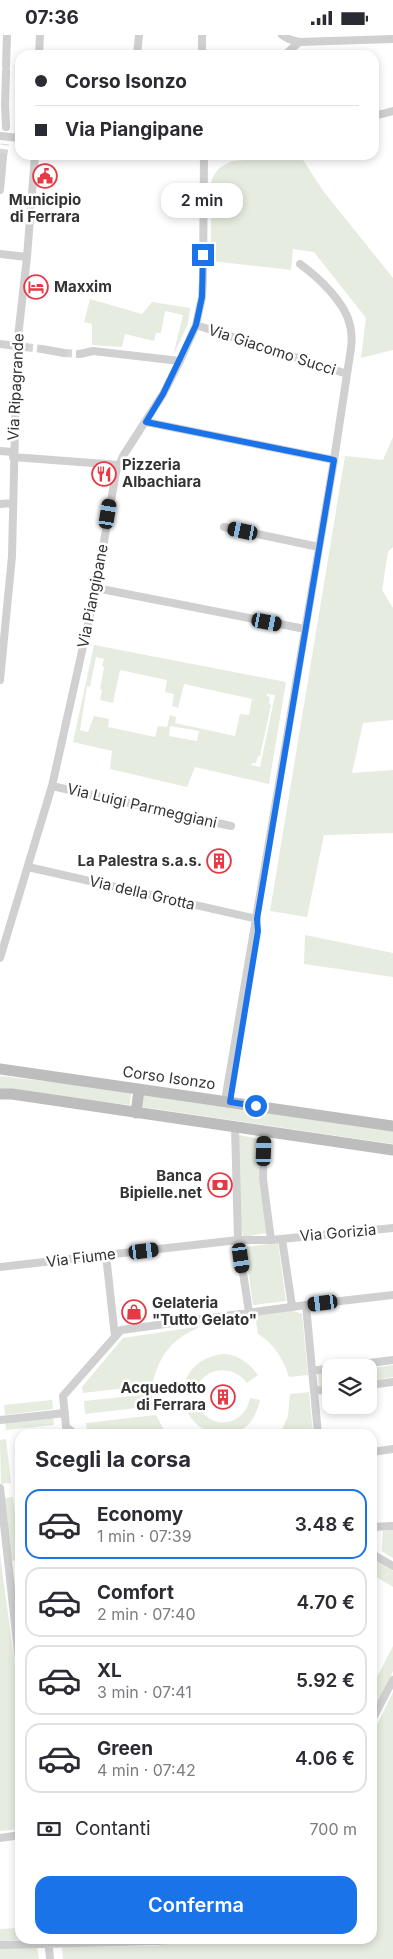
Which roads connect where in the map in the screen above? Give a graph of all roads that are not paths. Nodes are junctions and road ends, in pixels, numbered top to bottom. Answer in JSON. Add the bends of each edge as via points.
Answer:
{"nodes":[{"id":1,"x":7,"y":35,"type":"edge"},
{"id":2,"x":40,"y":35,"type":"edge"},
{"id":3,"x":140,"y":35,"type":"edge"},
{"id":4,"x":202,"y":35,"type":"edge"},
{"id":5,"x":282,"y":35,"type":"edge"},
{"id":6,"x":393,"y":39,"type":"edge"},
{"id":7,"x":300,"y":41,"type":"junction"},
{"id":8,"x":39,"y":50,"type":"edge"},
{"id":9,"x":138,"y":50,"type":"edge"},
{"id":10,"x":202,"y":50,"type":"edge"},
{"id":11,"x":290,"y":50,"type":"edge"},
{"id":12,"x":393,"y":111,"type":"edge"},
{"id":13,"x":379,"y":115,"type":"edge"},
{"id":14,"x":4,"y":135,"type":"edge"},
{"id":15,"x":3,"y":157,"type":"dead end"},
{"id":16,"x":35,"y":160,"type":"edge"},
{"id":17,"x":204,"y":160,"type":"edge"},
{"id":18,"x":0,"y":190,"type":"edge"},
{"id":19,"x":0,"y":254,"type":"edge"},
{"id":20,"x":27,"y":257,"type":"junction"},
{"id":21,"x":300,"y":264,"type":"dead end"},
{"id":22,"x":196,"y":325,"type":"junction"},
{"id":23,"x":0,"y":344,"type":"edge"},
{"id":24,"x":21,"y":347,"type":"junction"},
{"id":25,"x":42,"y":349,"type":"tunnel mouth"},
{"id":26,"x":64,"y":353,"type":"tunnel mouth"},
{"id":27,"x":80,"y":353,"type":"tunnel mouth"},
{"id":28,"x":180,"y":361,"type":"junction"},
{"id":29,"x":347,"y":374,"type":"junction"},
{"id":30,"x":146,"y":422,"type":"junction"},
{"id":31,"x":0,"y":451,"type":"edge"},
{"id":32,"x":13,"y":454,"type":"junction"},
{"id":33,"x":334,"y":460,"type":"junction"},
{"id":34,"x":119,"y":465,"type":"junction"},
{"id":35,"x":0,"y":503,"type":"edge"},
{"id":36,"x":13,"y":503,"type":"junction"},
{"id":37,"x":224,"y":527,"type":"dead end"},
{"id":38,"x":319,"y":547,"type":"junction"},
{"id":39,"x":96,"y":589,"type":"junction"},
{"id":40,"x":4,"y":600,"type":"edge"},
{"id":41,"x":306,"y":629,"type":"junction"},
{"id":42,"x":1,"y":660,"type":"edge"},
{"id":43,"x":0,"y":680,"type":"edge"},
{"id":44,"x":52,"y":786,"type":"junction"},
{"id":45,"x":231,"y":826,"type":"dead end"},
{"id":46,"x":28,"y":867,"type":"junction"},
{"id":47,"x":257,"y":919,"type":"junction"},
{"id":48,"x":0,"y":957,"type":"edge"},
{"id":49,"x":0,"y":1069,"type":"edge"},
{"id":50,"x":139,"y":1090,"type":"junction"},
{"id":51,"x":0,"y":1094,"type":"edge"},
{"id":52,"x":228,"y":1101,"type":"junction"},
{"id":53,"x":136,"y":1113,"type":"junction"},
{"id":54,"x":393,"y":1126,"type":"edge"},
{"id":55,"x":235,"y":1129,"type":"junction"},
{"id":56,"x":264,"y":1131,"type":"junction"},
{"id":57,"x":393,"y":1150,"type":"edge"},
{"id":58,"x":393,"y":1228,"type":"edge"},
{"id":59,"x":271,"y":1239,"type":"junction"},
{"id":60,"x":282,"y":1239,"type":"junction"},
{"id":61,"x":238,"y":1240,"type":"junction"},
{"id":62,"x":106,"y":1255,"type":"junction"},
{"id":63,"x":0,"y":1267,"type":"edge"},
{"id":64,"x":393,"y":1295,"type":"edge"},
{"id":65,"x":306,"y":1305,"type":"junction"},
{"id":66,"x":292,"y":1306,"type":"junction"},
{"id":67,"x":249,"y":1312,"type":"junction"},
{"id":68,"x":114,"y":1337,"type":"junction"},
{"id":69,"x":393,"y":1360,"type":"edge"},
{"id":70,"x":377,"y":1364,"type":"edge"},
{"id":71,"x":322,"y":1369,"type":"edge"},
{"id":72,"x":312,"y":1371,"type":"junction"},
{"id":73,"x":393,"y":1382,"type":"edge"},
{"id":74,"x":377,"y":1384,"type":"edge"},
{"id":75,"x":322,"y":1390,"type":"edge"},
{"id":76,"x":314,"y":1391,"type":"junction"},
{"id":77,"x":65,"y":1413,"type":"junction"},
{"id":78,"x":0,"y":1420,"type":"edge"},
{"id":79,"x":69,"y":1429,"type":"edge"},
{"id":80,"x":318,"y":1429,"type":"edge"},
{"id":81,"x":393,"y":1449,"type":"edge"},
{"id":82,"x":377,"y":1451,"type":"edge"},
{"id":83,"x":0,"y":1488,"type":"edge"},
{"id":84,"x":393,"y":1526,"type":"edge"},
{"id":85,"x":377,"y":1527,"type":"edge"},
{"id":86,"x":3,"y":1533,"type":"edge"},
{"id":87,"x":377,"y":1556,"type":"edge"},
{"id":88,"x":393,"y":1566,"type":"edge"},
{"id":89,"x":10,"y":1576,"type":"junction"},
{"id":90,"x":15,"y":1576,"type":"edge"},
{"id":91,"x":15,"y":1623,"type":"edge"},
{"id":92,"x":393,"y":1679,"type":"edge"},
{"id":93,"x":377,"y":1710,"type":"edge"},
{"id":94,"x":15,"y":1836,"type":"edge"},
{"id":95,"x":0,"y":1838,"type":"edge"},
{"id":96,"x":15,"y":1944,"type":"edge"},
{"id":97,"x":48,"y":1944,"type":"edge"},
{"id":98,"x":0,"y":1945,"type":"edge"},
{"id":99,"x":50,"y":1959,"type":"edge"}],
"edges":[{"from":1,"to":14,"type":"street"},
{"from":2,"to":8,"type":"street"},
{"from":3,"to":9,"type":"street"},
{"from":4,"to":10,"type":"street"},
{"from":5,"to":7,"type":"street"},
{"from":6,"to":7,"type":"street"},
{"from":7,"to":11,"type":"street"},
{"from":12,"to":13,"type":"street"},
{"from":15,"to":18,"type":"street"},
{"from":16,"to":20,"type":"street","name":"Via Ripagrande"},
{"from":17,"to":22,"type":"street","name":"Via Piangipane","via":[[202,297]]},
{"from":19,"to":20,"type":"street"},
{"from":20,"to":24,"type":"street","name":"Via Ripagrande"},
{"from":21,"to":29,"type":"street","via":[[318,279],[346,312],[352,334]]},
{"from":22,"to":28,"type":"street","name":"Via Piangipane"},
{"from":22,"to":29,"type":"street","name":"Via Giacomo Succi"},
{"from":23,"to":24,"type":"street"},
{"from":24,"to":32,"type":"street","name":"Via Ripagrande"},
{"from":25,"to":26,"type":"street"},
{"from":27,"to":28,"type":"street","via":[[93,351]]},
{"from":28,"to":30,"type":"street","name":"Via Piangipane"},
{"from":29,"to":33,"type":"street"},
{"from":30,"to":33,"type":"street"},
{"from":30,"to":34,"type":"street","name":"Via Piangipane"},
{"from":31,"to":32,"type":"street"},
{"from":32,"to":34,"type":"street"},
{"from":32,"to":36,"type":"street","name":"Via Ripagrande"},
{"from":33,"to":38,"type":"street"},
{"from":34,"to":39,"type":"street","name":"Via Piangipane"},
{"from":35,"to":36,"type":"street"},
{"from":36,"to":40,"type":"street","name":"Via Ripagrande"},
{"from":37,"to":38,"type":"street"},
{"from":38,"to":41,"type":"street"},
{"from":39,"to":41,"type":"street"},
{"from":39,"to":44,"type":"street","name":"Via Piangipane"},
{"from":40,"to":42,"type":"street","name":"Via Ripagrande"},
{"from":41,"to":47,"type":"street"},
{"from":42,"to":43,"type":"street","name":"Via Ripagrande"},
{"from":44,"to":45,"type":"street","name":"Via Luigi Parmeggiani"},
{"from":44,"to":46,"type":"street","name":"Via Piangipane"},
{"from":46,"to":47,"type":"street","name":"Via della Grotta"},
{"from":46,"to":48,"type":"street","name":"Via Piangipane"},
{"from":47,"to":52,"type":"street","via":[[258,931]]},
{"from":49,"to":50,"type":"street","name":"Corso Isonzo"},
{"from":50,"to":52,"type":"street","name":"Corso Isonzo"},
{"from":50,"to":53,"type":"street"},
{"from":51,"to":53,"type":"street"},
{"from":52,"to":54,"type":"street","name":"Corso Isonzo"},
{"from":53,"to":55,"type":"street"},
{"from":55,"to":56,"type":"street"},
{"from":55,"to":61,"type":"street"},
{"from":56,"to":57,"type":"street"},
{"from":56,"to":59,"type":"street","via":[[262,1179]]},
{"from":58,"to":60,"type":"street","name":"Via Gorizia"},
{"from":59,"to":60,"type":"street","name":"Via Fiume"},
{"from":59,"to":61,"type":"street","name":"Via Fiume"},
{"from":60,"to":66,"type":"street"},
{"from":61,"to":62,"type":"street","name":"Via Fiume"},
{"from":61,"to":67,"type":"street"},
{"from":62,"to":63,"type":"street","name":"Via Fiume"},
{"from":62,"to":68,"type":"street"},
{"from":64,"to":65,"type":"street"},
{"from":65,"to":66,"type":"street"},
{"from":65,"to":72,"type":"street"},
{"from":66,"to":67,"type":"street"},
{"from":67,"to":68,"type":"street","via":[[121,1330]]},
{"from":68,"to":77,"type":"street","via":[[63,1396]]},
{"from":69,"to":70,"type":"street"},
{"from":71,"to":72,"type":"street"},
{"from":72,"to":76,"type":"street"},
{"from":73,"to":74,"type":"street"},
{"from":75,"to":76,"type":"street"},
{"from":76,"to":80,"type":"street"},
{"from":77,"to":78,"type":"street"},
{"from":77,"to":79,"type":"street"},
{"from":81,"to":82,"type":"street"},
{"from":83,"to":86,"type":"street"},
{"from":84,"to":85,"type":"street"},
{"from":86,"to":89,"type":"street"},
{"from":87,"to":88,"type":"street"},
{"from":89,"to":90,"type":"street"},
{"from":89,"to":91,"type":"street"},
{"from":92,"to":93,"type":"street"},
{"from":94,"to":95,"type":"street"},
{"from":96,"to":98,"type":"street"},
{"from":97,"to":99,"type":"street"}]}
